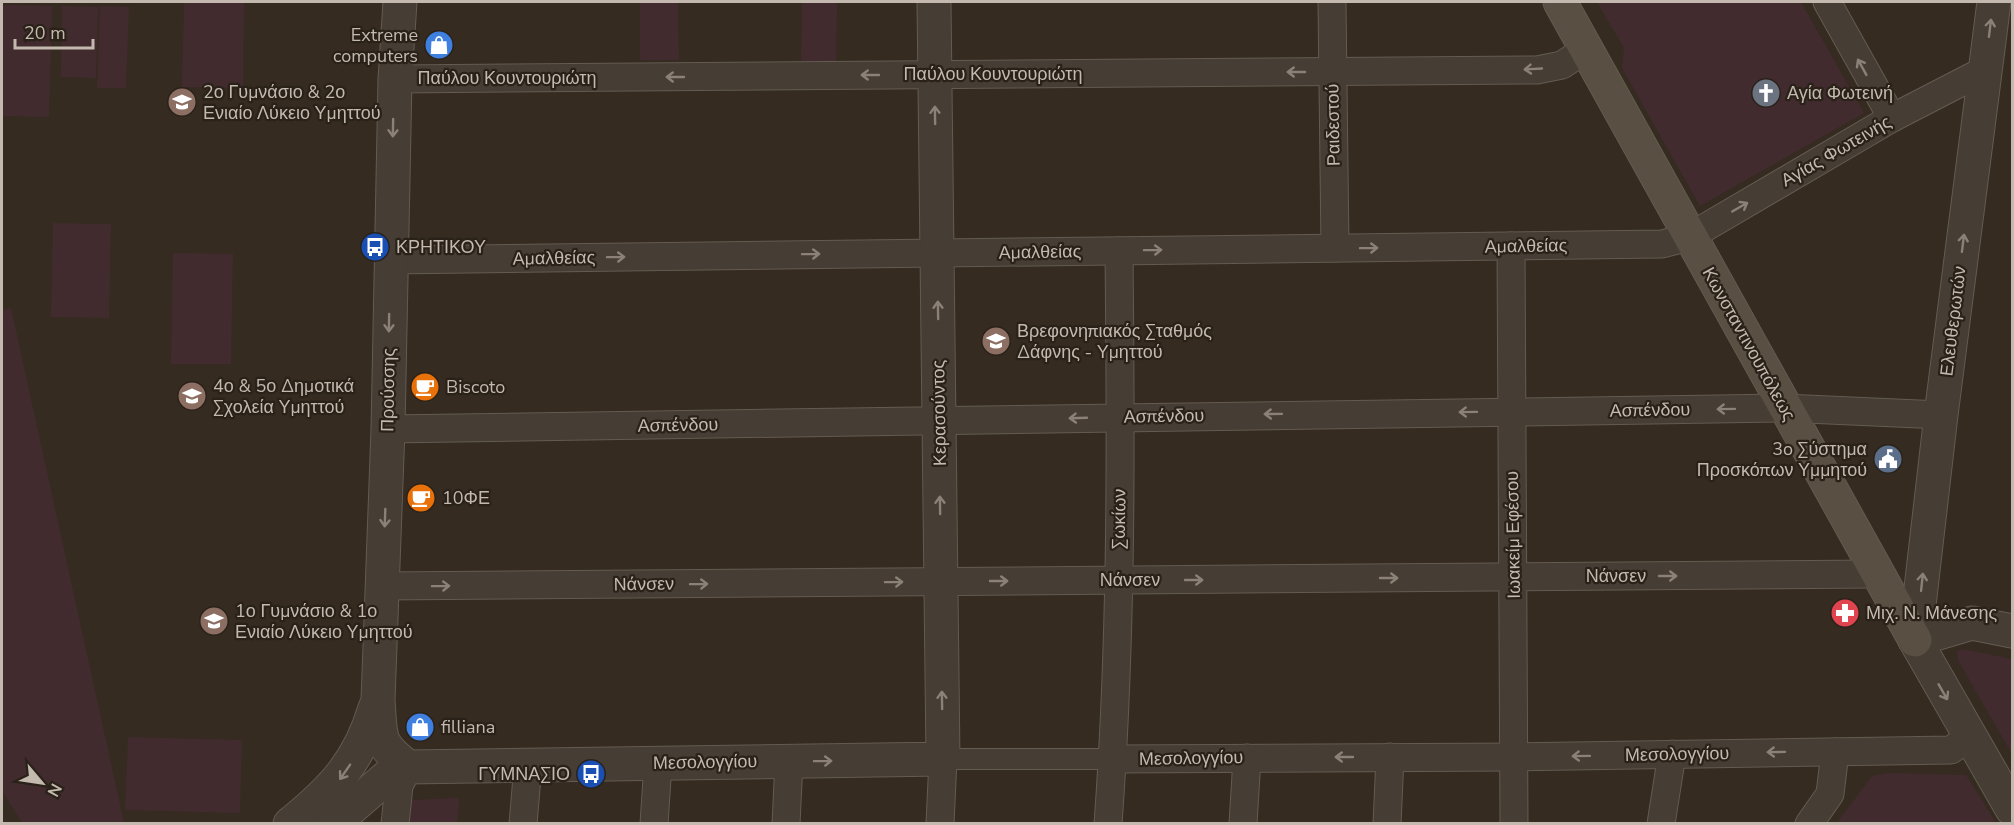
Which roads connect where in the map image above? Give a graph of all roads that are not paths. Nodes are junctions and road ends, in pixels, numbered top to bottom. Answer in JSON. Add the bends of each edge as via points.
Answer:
{"nodes":[{"id":1,"x":400,"y":2,"type":"edge"},
{"id":2,"x":934,"y":2,"type":"edge"},
{"id":3,"x":1332,"y":2,"type":"edge"},
{"id":4,"x":1560,"y":2,"type":"edge"},
{"id":5,"x":1827,"y":2,"type":"edge"},
{"id":6,"x":1994,"y":2,"type":"edge"},
{"id":7,"x":1586,"y":49,"type":"junction"},
{"id":8,"x":1985,"y":70,"type":"junction"},
{"id":9,"x":1332,"y":71,"type":"junction"},
{"id":10,"x":934,"y":75,"type":"junction"},
{"id":11,"x":395,"y":79,"type":"junction"},
{"id":12,"x":1892,"y":118,"type":"junction"},
{"id":13,"x":1689,"y":237,"type":"junction"},
{"id":14,"x":1510,"y":246,"type":"junction"},
{"id":15,"x":1335,"y":248,"type":"junction"},
{"id":16,"x":1119,"y":251,"type":"junction"},
{"id":17,"x":937,"y":253,"type":"junction"},
{"id":18,"x":390,"y":260,"type":"junction"},
{"id":19,"x":1784,"y":408,"type":"junction"},
{"id":20,"x":1512,"y":411,"type":"junction"},
{"id":21,"x":1941,"y":415,"type":"junction"},
{"id":22,"x":1120,"y":416,"type":"junction"},
{"id":23,"x":939,"y":422,"type":"junction"},
{"id":24,"x":388,"y":429,"type":"junction"},
{"id":25,"x":1876,"y":574,"type":"junction"},
{"id":26,"x":1514,"y":577,"type":"junction"},
{"id":27,"x":1118,"y":580,"type":"junction"},
{"id":28,"x":941,"y":581,"type":"junction"},
{"id":29,"x":383,"y":586,"type":"junction"},
{"id":30,"x":2013,"y":631,"type":"edge"},
{"id":31,"x":1915,"y":640,"type":"junction"},
{"id":32,"x":378,"y":700,"type":"junction"},
{"id":33,"x":1969,"y":736,"type":"junction"},
{"id":34,"x":1835,"y":752,"type":"junction"},
{"id":35,"x":1672,"y":754,"type":"junction"},
{"id":36,"x":1390,"y":757,"type":"junction"},
{"id":37,"x":1515,"y":757,"type":"junction"},
{"id":38,"x":1247,"y":758,"type":"junction"},
{"id":39,"x":943,"y":759,"type":"junction"},
{"id":40,"x":1113,"y":759,"type":"junction"},
{"id":41,"x":789,"y":761,"type":"junction"},
{"id":42,"x":658,"y":763,"type":"junction"},
{"id":43,"x":528,"y":765,"type":"junction"},
{"id":44,"x":408,"y":767,"type":"junction"},
{"id":45,"x":2013,"y":809,"type":"edge"},
{"id":46,"x":290,"y":824,"type":"edge"},
{"id":47,"x":333,"y":824,"type":"edge"},
{"id":48,"x":395,"y":824,"type":"edge"},
{"id":49,"x":523,"y":824,"type":"edge"},
{"id":50,"x":654,"y":824,"type":"edge"},
{"id":51,"x":786,"y":824,"type":"edge"},
{"id":52,"x":940,"y":824,"type":"edge"},
{"id":53,"x":1108,"y":824,"type":"edge"},
{"id":54,"x":1243,"y":824,"type":"edge"},
{"id":55,"x":1387,"y":824,"type":"edge"},
{"id":56,"x":1514,"y":824,"type":"edge"},
{"id":57,"x":1661,"y":824,"type":"edge"},
{"id":58,"x":1809,"y":824,"type":"edge"}],
"edges":[{"from":1,"to":11,"type":"street","name":"Προύσσης"},
{"from":2,"to":10,"type":"street","name":"Κερασούντος"},
{"from":3,"to":9,"type":"street","name":"Ραιδεστού"},
{"from":4,"to":7,"type":"main road","name":"Κωνσταντινουπόλεως"},
{"from":12,"to":5,"type":"street","one_way":true},
{"from":8,"to":6,"type":"street","name":"Ελευθερωτών","one_way":true},
{"from":7,"to":9,"type":"street","name":"Παύλου Κουντουριώτη","one_way":true,"via":[[1562,65],[1537,70]]},
{"from":7,"to":13,"type":"main road","name":"Κωνσταντινουπόλεως"},
{"from":8,"to":12,"type":"street","name":"Αγίας Φωτεινής"},
{"from":21,"to":8,"type":"street","name":"Ελευθερωτών","one_way":true},
{"from":9,"to":10,"type":"street","name":"Παύλου Κουντουριώτη","one_way":true},
{"from":9,"to":15,"type":"street","name":"Ραιδεστού"},
{"from":10,"to":11,"type":"street","name":"Παύλου Κουντουριώτη","one_way":true},
{"from":17,"to":10,"type":"street","name":"Κερασούντος","one_way":true},
{"from":11,"to":18,"type":"street","name":"Προύσσης","one_way":true},
{"from":13,"to":12,"type":"street","name":"Αγίας Φωτεινής","one_way":true},
{"from":13,"to":14,"type":"street","name":"Αμαλθείας","via":[[1662,244]]},
{"from":13,"to":19,"type":"main road","name":"Κωνσταντινουπόλεως"},
{"from":15,"to":14,"type":"street","name":"Αμαλθείας","one_way":true},
{"from":14,"to":20,"type":"street","name":"Ιωακείμ Εφέσου"},
{"from":16,"to":15,"type":"street","name":"Αμαλθείας","one_way":true},
{"from":16,"to":17,"type":"street","name":"Αμαλθείας"},
{"from":16,"to":22,"type":"street","name":"Σωκίων"},
{"from":18,"to":17,"type":"street","name":"Αμαλθείας","one_way":true},
{"from":23,"to":17,"type":"street","name":"Κερασούντος","one_way":true},
{"from":18,"to":24,"type":"street","name":"Προύσσης","one_way":true},
{"from":19,"to":20,"type":"street","name":"Ασπένδου","one_way":true},
{"from":19,"to":21,"type":"street","name":"Ασπένδου"},
{"from":19,"to":25,"type":"main road","name":"Κωνσταντινουπόλεως"},
{"from":20,"to":22,"type":"street","name":"Ασπένδου","one_way":true},
{"from":20,"to":26,"type":"street","name":"Ιωακείμ Εφέσου"},
{"from":31,"to":21,"type":"street","name":"Ελευθερωτών","one_way":true},
{"from":22,"to":23,"type":"street","name":"Ασπένδου","one_way":true},
{"from":22,"to":27,"type":"street","name":"Σωκίων"},
{"from":23,"to":24,"type":"street","name":"Ασπένδου"},
{"from":28,"to":23,"type":"street","name":"Κερασούντος","one_way":true},
{"from":24,"to":29,"type":"street","name":"Προύσσης","one_way":true},
{"from":26,"to":25,"type":"street","name":"Νάνσεν","one_way":true},
{"from":25,"to":31,"type":"main road","name":"Κωνσταντινουπόλεως"},
{"from":27,"to":26,"type":"street","name":"Νάνσεν","one_way":true},
{"from":26,"to":37,"type":"street","name":"Ιωακείμ Εφέσου"},
{"from":28,"to":27,"type":"street","name":"Νάνσεν","one_way":true},
{"from":27,"to":40,"type":"street","name":"Σωκίων"},
{"from":29,"to":28,"type":"street","name":"Νάνσεν","one_way":true},
{"from":39,"to":28,"type":"street","name":"Κερασούντος","one_way":true},
{"from":29,"to":32,"type":"street","name":"Προύσσης"},
{"from":30,"to":31,"type":"street","via":[[1972,623]]},
{"from":31,"to":33,"type":"street","name":"Κωνσταντινουπόλεως","one_way":true},
{"from":32,"to":44,"type":"street","name":"Προύσσης","via":[[382,743]]},
{"from":32,"to":46,"type":"street","one_way":true,"via":[[367,735],[343,774],[328,793]]},
{"from":33,"to":34,"type":"street","name":"Μεσολογγίου","via":[[1951,750]]},
{"from":33,"to":45,"type":"street","name":"Κωνσταντινουπόλεως"},
{"from":34,"to":35,"type":"street","name":"Μεσολογγίου","one_way":true},
{"from":34,"to":58,"type":"street","via":[[1830,794]]},
{"from":35,"to":37,"type":"street","name":"Μεσολογγίου","one_way":true},
{"from":35,"to":57,"type":"street"},
{"from":36,"to":37,"type":"street","name":"Μεσολογγίου"},
{"from":36,"to":38,"type":"street","name":"Μεσολογγίου","one_way":true},
{"from":36,"to":55,"type":"street"},
{"from":37,"to":56,"type":"street","name":"Ιωακείμ Εφέσου"},
{"from":38,"to":40,"type":"street","name":"Μεσολογγίου"},
{"from":38,"to":54,"type":"street"},
{"from":39,"to":40,"type":"street","name":"Μεσολογγίου"},
{"from":41,"to":39,"type":"street","name":"Μεσολογγίου","one_way":true},
{"from":39,"to":52,"type":"street","name":"Κερασούντος"},
{"from":40,"to":53,"type":"street","name":"Σωκίων"},
{"from":41,"to":42,"type":"street","name":"Μεσολογγίου"},
{"from":41,"to":51,"type":"street"},
{"from":42,"to":43,"type":"street","name":"Μεσολογγίου"},
{"from":42,"to":50,"type":"street"},
{"from":43,"to":44,"type":"street","name":"Μεσολογγίου"},
{"from":43,"to":49,"type":"street"},
{"from":44,"to":47,"type":"street","via":[[387,777]]},
{"from":44,"to":48,"type":"street","via":[[399,786]]}]}
